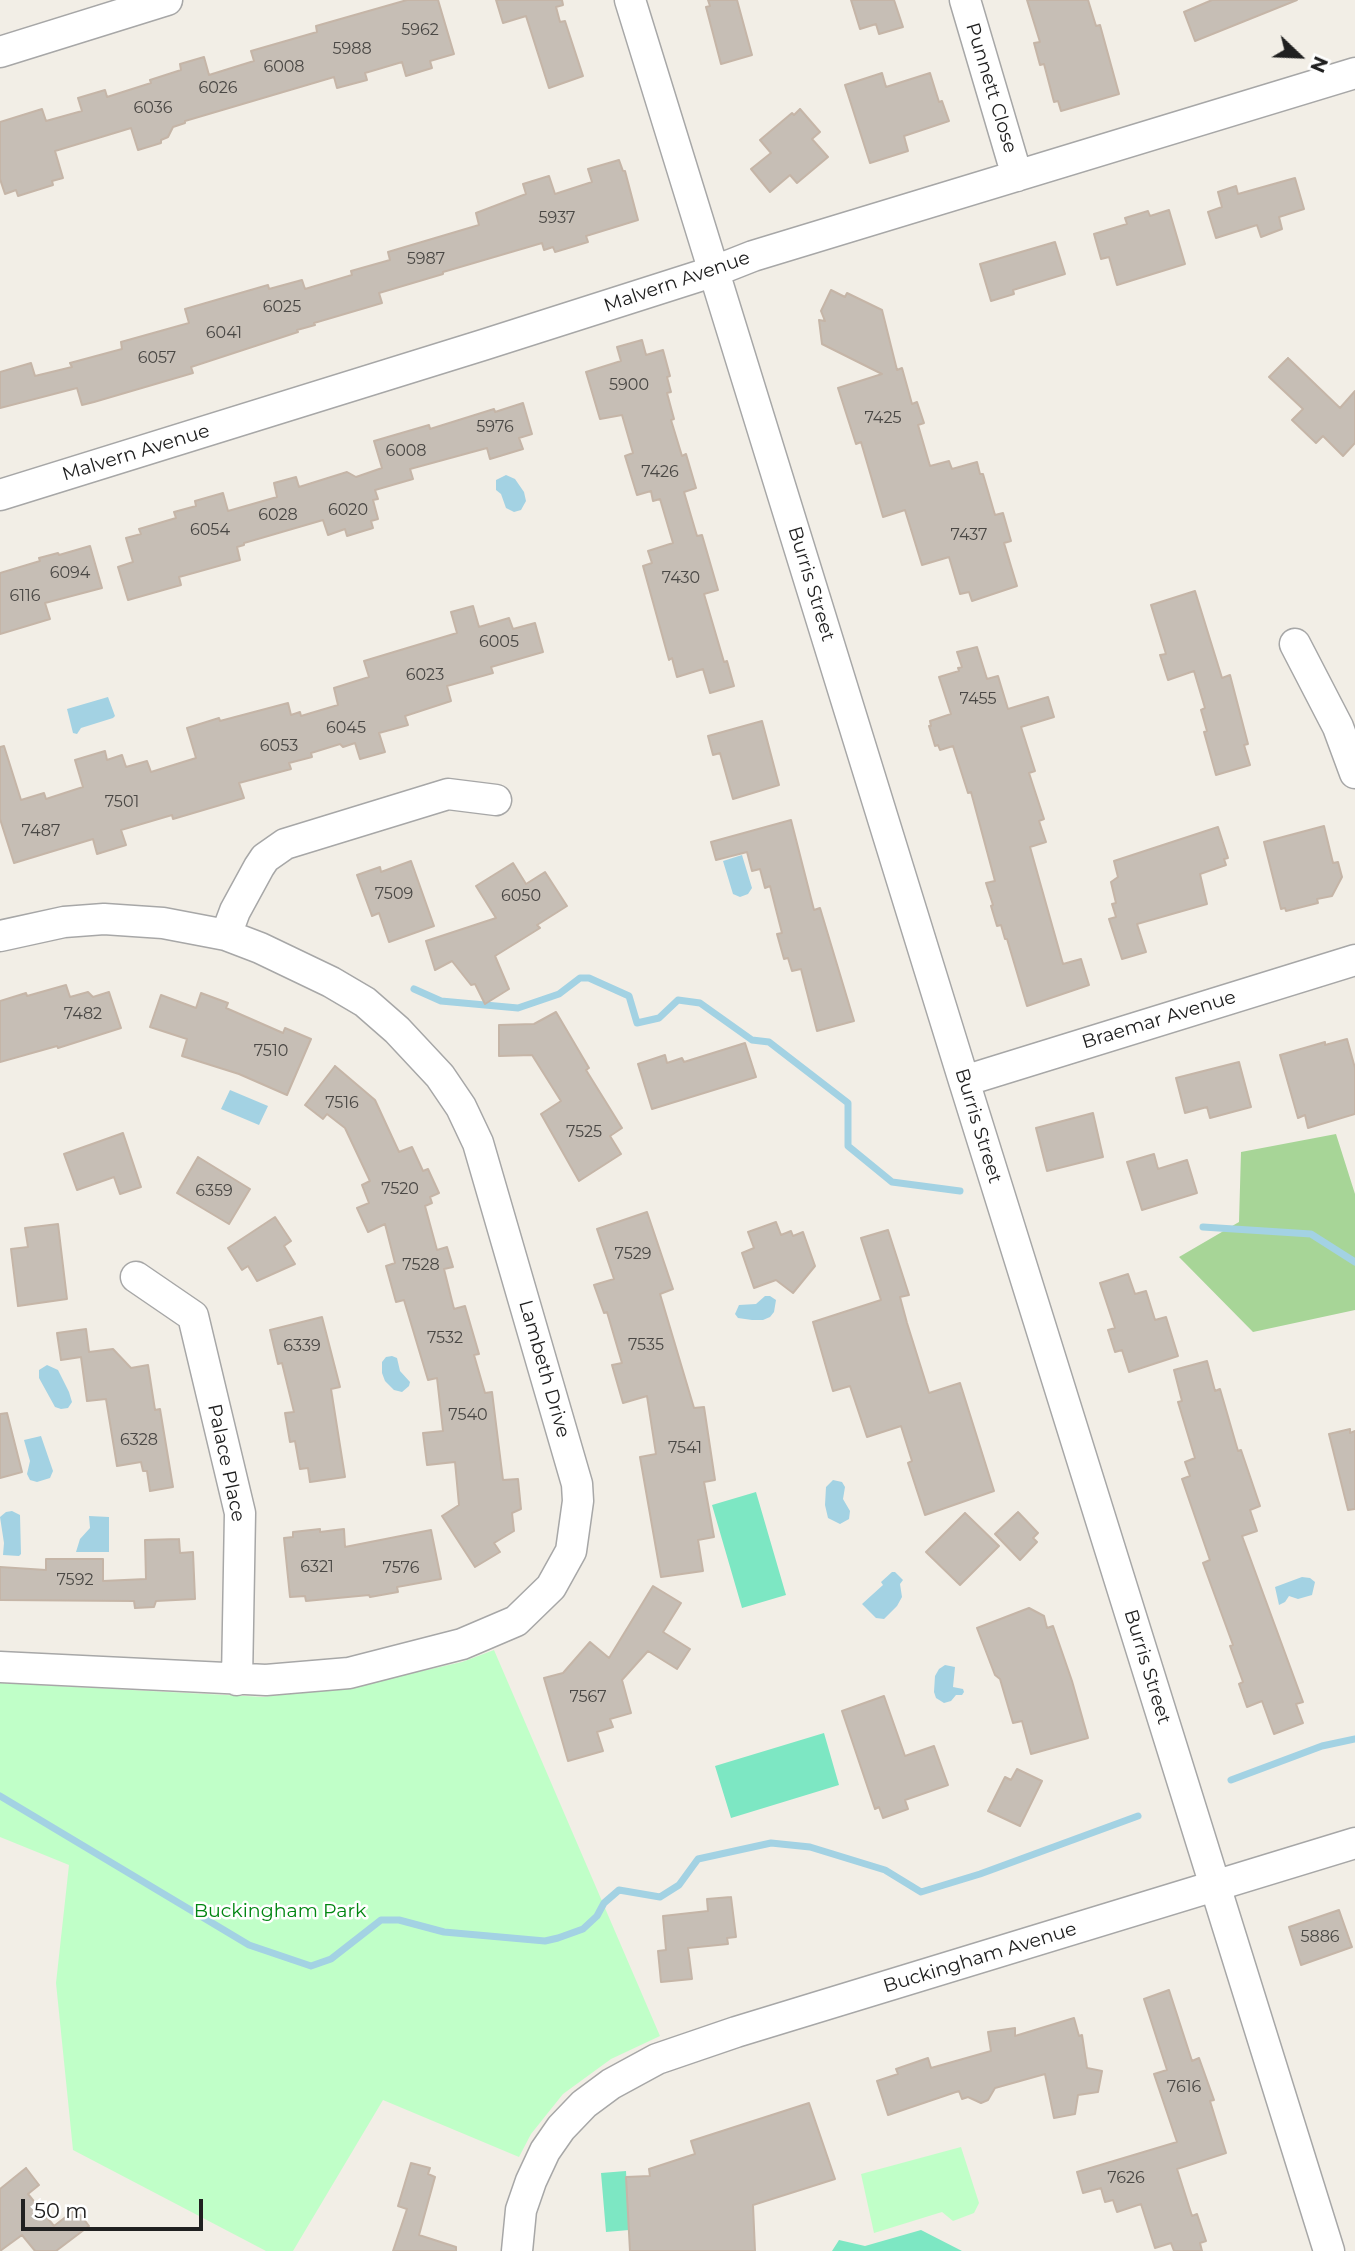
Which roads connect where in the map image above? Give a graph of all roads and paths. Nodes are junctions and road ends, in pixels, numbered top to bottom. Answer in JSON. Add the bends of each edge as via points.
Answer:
{"nodes":[{"id":1,"x":167,"y":0,"type":"edge"},
{"id":2,"x":630,"y":0,"type":"edge"},
{"id":3,"x":965,"y":0,"type":"edge"},
{"id":4,"x":0,"y":52,"type":"edge"},
{"id":5,"x":1355,"y":73,"type":"edge"},
{"id":6,"x":1017,"y":176,"type":"junction"},
{"id":7,"x":715,"y":271,"type":"junction"},
{"id":8,"x":0,"y":495,"type":"edge"},
{"id":9,"x":1295,"y":644,"type":"dead end"},
{"id":10,"x":1355,"y":773,"type":"edge"},
{"id":11,"x":496,"y":800,"type":"dead end"},
{"id":12,"x":226,"y":935,"type":"junction"},
{"id":13,"x":0,"y":936,"type":"edge"},
{"id":14,"x":1355,"y":960,"type":"edge"},
{"id":15,"x":964,"y":1081,"type":"junction"},
{"id":16,"x":136,"y":1277,"type":"dead end"},
{"id":17,"x":0,"y":1667,"type":"edge"},
{"id":18,"x":237,"y":1680,"type":"junction"},
{"id":19,"x":1355,"y":1843,"type":"edge"},
{"id":20,"x":1215,"y":1887,"type":"junction"},
{"id":21,"x":517,"y":2251,"type":"edge"},
{"id":22,"x":1329,"y":2251,"type":"edge"}],
"edges":[{"from":1,"to":4,"type":"street"},
{"from":2,"to":7,"type":"street","name":"Burris Street"},
{"from":3,"to":6,"type":"street","name":"Punnett Close"},
{"from":5,"to":6,"type":"street","name":"Malvern Avenue"},
{"from":6,"to":7,"type":"street","name":"Malvern Avenue"},
{"from":7,"to":8,"type":"street","name":"Malvern Avenue"},
{"from":7,"to":15,"type":"street","name":"Burris Street"},
{"from":9,"to":10,"type":"street","via":[[1338,727]]},
{"from":11,"to":12,"type":"street","via":[[448,794],[285,844],[265,858],[252,877]]},
{"from":12,"to":13,"type":"street","name":"Lambeth Drive","via":[[163,923],[104,919]]},
{"from":12,"to":18,"type":"street","name":"Lambeth Drive","via":[[365,1002],[416,1048],[461,1107],[478,1143],[577,1484],[578,1501],[575,1534],[564,1567],[540,1600],[503,1628],[462,1644],[349,1673]]},
{"from":14,"to":15,"type":"street","name":"Braemar Avenue"},
{"from":15,"to":20,"type":"street","name":"Burris Street"},
{"from":16,"to":18,"type":"street","name":"Palace Place","via":[[193,1316],[240,1513]]},
{"from":17,"to":18,"type":"street","name":"Lambeth Drive"},
{"from":19,"to":20,"type":"street","name":"Buckingham Avenue"},
{"from":20,"to":21,"type":"street","name":"Buckingham Avenue","via":[[657,2059],[611,2084],[561,2128],[531,2181],[521,2210]]},
{"from":20,"to":22,"type":"street","name":"Burris Street"}]}
